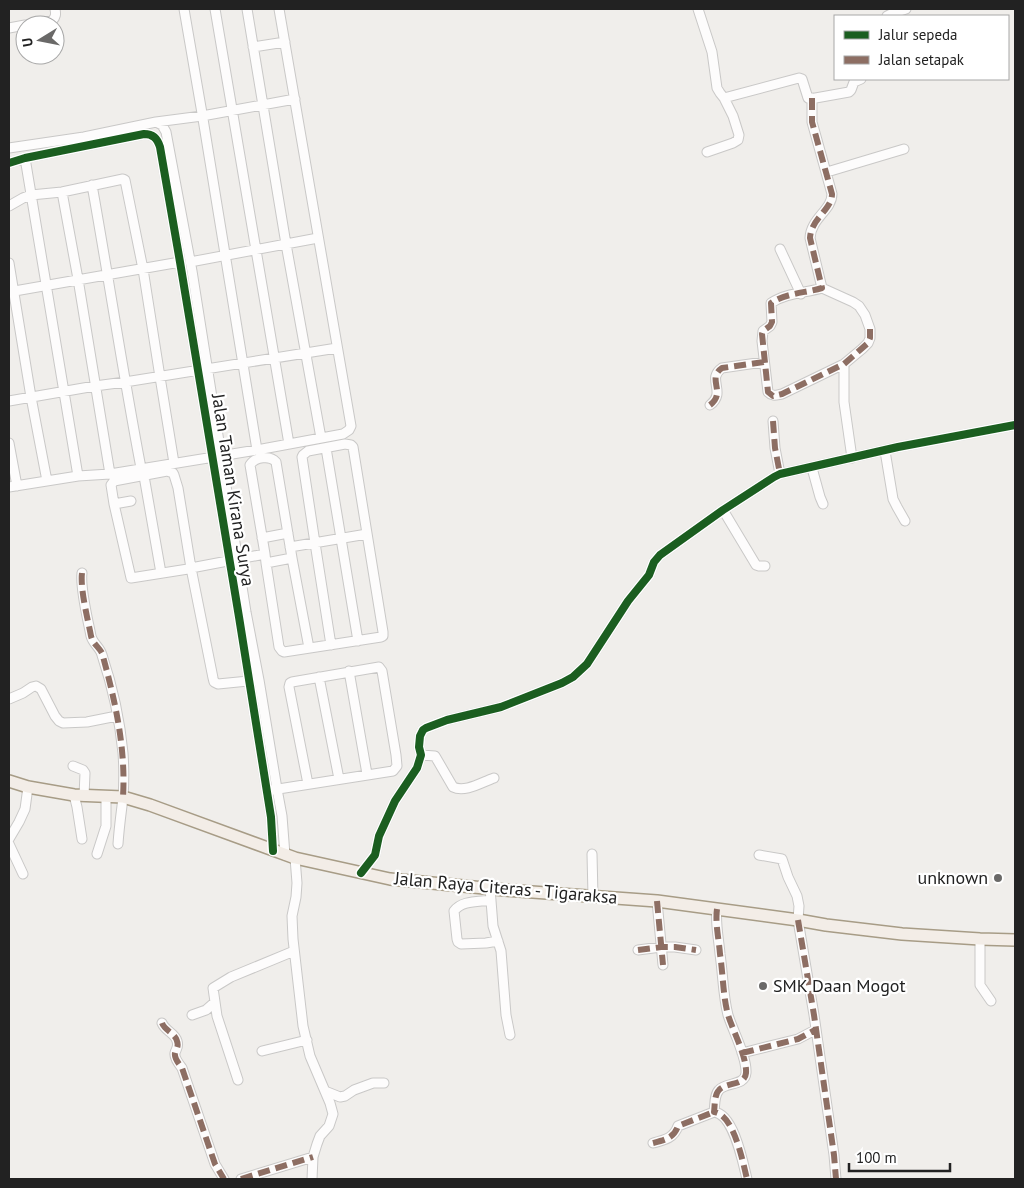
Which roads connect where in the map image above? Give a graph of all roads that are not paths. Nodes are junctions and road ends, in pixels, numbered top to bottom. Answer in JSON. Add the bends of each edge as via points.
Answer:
{"nodes":[{"id":1,"x":184,"y":9,"type":"edge"},
{"id":2,"x":215,"y":9,"type":"edge"},
{"id":3,"x":247,"y":9,"type":"edge"},
{"id":4,"x":279,"y":9,"type":"edge"},
{"id":5,"x":698,"y":9,"type":"edge"},
{"id":6,"x":906,"y":9,"type":"edge"},
{"id":7,"x":889,"y":15,"type":"edge"},
{"id":8,"x":285,"y":42,"type":"junction"},
{"id":9,"x":253,"y":47,"type":"junction"},
{"id":10,"x":859,"y":80,"type":"edge"},
{"id":11,"x":724,"y":98,"type":"junction"},
{"id":12,"x":812,"y":98,"type":"junction"},
{"id":13,"x":295,"y":99,"type":"junction"},
{"id":14,"x":263,"y":104,"type":"junction"},
{"id":15,"x":232,"y":110,"type":"junction"},
{"id":16,"x":202,"y":116,"type":"junction"},
{"id":17,"x":156,"y":122,"type":"junction"},
{"id":18,"x":9,"y":148,"type":"edge"},
{"id":19,"x":904,"y":149,"type":"dead end"},
{"id":20,"x":707,"y":152,"type":"dead end"},
{"id":21,"x":25,"y":158,"type":"junction"},
{"id":22,"x":9,"y":163,"type":"edge"},
{"id":23,"x":827,"y":172,"type":"junction"},
{"id":24,"x":92,"y":185,"type":"junction"},
{"id":25,"x":62,"y":192,"type":"junction"},
{"id":26,"x":31,"y":195,"type":"junction"},
{"id":27,"x":9,"y":206,"type":"edge"},
{"id":28,"x":318,"y":238,"type":"junction"},
{"id":29,"x":286,"y":244,"type":"junction"},
{"id":30,"x":780,"y":249,"type":"dead end"},
{"id":31,"x":255,"y":250,"type":"junction"},
{"id":32,"x":225,"y":255,"type":"junction"},
{"id":33,"x":185,"y":262,"type":"junction"},
{"id":34,"x":9,"y":263,"type":"edge"},
{"id":35,"x":143,"y":269,"type":"junction"},
{"id":36,"x":108,"y":274,"type":"junction"},
{"id":37,"x":78,"y":280,"type":"junction"},
{"id":38,"x":46,"y":285,"type":"junction"},
{"id":39,"x":822,"y":288,"type":"junction"},
{"id":40,"x":11,"y":291,"type":"edge"},
{"id":41,"x":801,"y":294,"type":"junction"},
{"id":42,"x":337,"y":348,"type":"junction"},
{"id":43,"x":306,"y":353,"type":"junction"},
{"id":44,"x":274,"y":358,"type":"junction"},
{"id":45,"x":764,"y":362,"type":"junction"},
{"id":46,"x":243,"y":364,"type":"junction"},
{"id":47,"x":844,"y":364,"type":"junction"},
{"id":48,"x":203,"y":370,"type":"junction"},
{"id":49,"x":160,"y":377,"type":"junction"},
{"id":50,"x":125,"y":382,"type":"junction"},
{"id":51,"x":95,"y":386,"type":"junction"},
{"id":52,"x":64,"y":391,"type":"junction"},
{"id":53,"x":31,"y":397,"type":"junction"},
{"id":54,"x":9,"y":400,"type":"edge"},
{"id":55,"x":710,"y":405,"type":"dead end"},
{"id":56,"x":773,"y":421,"type":"dead end"},
{"id":57,"x":1015,"y":425,"type":"edge"},
{"id":58,"x":321,"y":438,"type":"junction"},
{"id":59,"x":9,"y":443,"type":"edge"},
{"id":60,"x":289,"y":444,"type":"junction"},
{"id":61,"x":326,"y":448,"type":"junction"},
{"id":62,"x":257,"y":450,"type":"junction"},
{"id":63,"x":885,"y":451,"type":"junction"},
{"id":64,"x":217,"y":456,"type":"junction"},
{"id":65,"x":852,"y":458,"type":"junction"},
{"id":66,"x":174,"y":463,"type":"junction"},
{"id":67,"x":812,"y":468,"type":"junction"},
{"id":68,"x":143,"y":472,"type":"junction"},
{"id":69,"x":110,"y":474,"type":"junction"},
{"id":70,"x":780,"y":474,"type":"junction"},
{"id":71,"x":78,"y":476,"type":"junction"},
{"id":72,"x":47,"y":481,"type":"junction"},
{"id":73,"x":13,"y":486,"type":"edge"},
{"id":74,"x":131,"y":501,"type":"dead end"},
{"id":75,"x":114,"y":504,"type":"junction"},
{"id":76,"x":823,"y":504,"type":"dead end"},
{"id":77,"x":723,"y":510,"type":"junction"},
{"id":78,"x":906,"y":521,"type":"dead end"},
{"id":79,"x":288,"y":533,"type":"junction"},
{"id":80,"x":368,"y":534,"type":"junction"},
{"id":81,"x":262,"y":538,"type":"junction"},
{"id":82,"x":341,"y":538,"type":"junction"},
{"id":83,"x":314,"y":543,"type":"junction"},
{"id":84,"x":290,"y":547,"type":"junction"},
{"id":85,"x":292,"y":558,"type":"junction"},
{"id":86,"x":265,"y":559,"type":"junction"},
{"id":87,"x":234,"y":561,"type":"junction"},
{"id":88,"x":765,"y":566,"type":"dead end"},
{"id":89,"x":191,"y":568,"type":"junction"},
{"id":90,"x":82,"y":573,"type":"dead end"},
{"id":91,"x":161,"y":573,"type":"junction"},
{"id":92,"x":358,"y":641,"type":"junction"},
{"id":93,"x":331,"y":645,"type":"junction"},
{"id":94,"x":309,"y":648,"type":"junction"},
{"id":95,"x":349,"y":671,"type":"junction"},
{"id":96,"x":319,"y":677,"type":"junction"},
{"id":97,"x":259,"y":680,"type":"junction"},
{"id":98,"x":249,"y":681,"type":"junction"},
{"id":99,"x":9,"y":699,"type":"edge"},
{"id":100,"x":118,"y":716,"type":"junction"},
{"id":101,"x":420,"y":755,"type":"junction"},
{"id":102,"x":73,"y":766,"type":"dead end"},
{"id":103,"x":367,"y":774,"type":"junction"},
{"id":104,"x":494,"y":778,"type":"dead end"},
{"id":105,"x":339,"y":779,"type":"junction"},
{"id":106,"x":9,"y":781,"type":"edge"},
{"id":107,"x":308,"y":784,"type":"junction"},
{"id":108,"x":28,"y":787,"type":"junction"},
{"id":109,"x":277,"y":789,"type":"junction"},
{"id":110,"x":267,"y":792,"type":"junction"},
{"id":111,"x":79,"y":796,"type":"junction"},
{"id":112,"x":106,"y":796,"type":"junction"},
{"id":113,"x":123,"y":797,"type":"junction"},
{"id":114,"x":9,"y":839,"type":"edge"},
{"id":115,"x":82,"y":839,"type":"dead end"},
{"id":116,"x":9,"y":844,"type":"edge"},
{"id":117,"x":118,"y":844,"type":"dead end"},
{"id":118,"x":272,"y":851,"type":"junction"},
{"id":119,"x":97,"y":854,"type":"dead end"},
{"id":120,"x":592,"y":854,"type":"dead end"},
{"id":121,"x":759,"y":855,"type":"dead end"},
{"id":122,"x":290,"y":857,"type":"junction"},
{"id":123,"x":361,"y":873,"type":"junction"},
{"id":124,"x":23,"y":874,"type":"dead end"},
{"id":125,"x":490,"y":888,"type":"junction"},
{"id":126,"x":593,"y":896,"type":"junction"},
{"id":127,"x":491,"y":900,"type":"junction"},
{"id":128,"x":657,"y":900,"type":"junction"},
{"id":129,"x":717,"y":908,"type":"junction"},
{"id":130,"x":798,"y":920,"type":"junction"},
{"id":131,"x":980,"y":939,"type":"junction"},
{"id":132,"x":1015,"y":940,"type":"edge"},
{"id":133,"x":498,"y":941,"type":"junction"},
{"id":134,"x":661,"y":947,"type":"junction"},
{"id":135,"x":638,"y":950,"type":"dead end"},
{"id":136,"x":696,"y":950,"type":"dead end"},
{"id":137,"x":294,"y":951,"type":"junction"},
{"id":138,"x":663,"y":965,"type":"dead end"},
{"id":139,"x":992,"y":1001,"type":"dead end"},
{"id":140,"x":214,"y":1003,"type":"junction"},
{"id":141,"x":192,"y":1015,"type":"dead end"},
{"id":142,"x":162,"y":1023,"type":"dead end"},
{"id":143,"x":815,"y":1030,"type":"junction"},
{"id":144,"x":510,"y":1035,"type":"dead end"},
{"id":145,"x":307,"y":1040,"type":"junction"},
{"id":146,"x":262,"y":1051,"type":"dead end"},
{"id":147,"x":742,"y":1053,"type":"junction"},
{"id":148,"x":238,"y":1080,"type":"dead end"},
{"id":149,"x":384,"y":1083,"type":"dead end"},
{"id":150,"x":324,"y":1091,"type":"junction"},
{"id":151,"x":714,"y":1112,"type":"junction"},
{"id":152,"x":653,"y":1143,"type":"dead end"},
{"id":153,"x":313,"y":1157,"type":"junction"},
{"id":154,"x":266,"y":1176,"type":"edge"},
{"id":155,"x":224,"y":1179,"type":"edge"},
{"id":156,"x":241,"y":1179,"type":"edge"},
{"id":157,"x":312,"y":1179,"type":"edge"},
{"id":158,"x":747,"y":1179,"type":"edge"},
{"id":159,"x":836,"y":1179,"type":"edge"}],
"edges":[{"from":1,"to":16,"type":"street"},
{"from":2,"to":15,"type":"street"},
{"from":3,"to":9,"type":"street"},
{"from":4,"to":8,"type":"street"},
{"from":5,"to":11,"type":"street","via":[[712,52],[717,88]]},
{"from":6,"to":7,"type":"street"},
{"from":8,"to":9,"type":"street"},
{"from":8,"to":13,"type":"street"},
{"from":9,"to":14,"type":"street"},
{"from":10,"to":12,"type":"street","via":[[849,92]]},
{"from":11,"to":12,"type":"street","via":[[799,78],[808,99]]},
{"from":11,"to":20,"type":"street","via":[[733,116],[738,140]]},
{"from":12,"to":23,"type":"street","via":[[812,122]]},
{"from":13,"to":14,"type":"street"},
{"from":13,"to":28,"type":"street"},
{"from":14,"to":15,"type":"street"},
{"from":14,"to":29,"type":"street"},
{"from":15,"to":16,"type":"street"},
{"from":15,"to":31,"type":"street"},
{"from":16,"to":17,"type":"street"},
{"from":16,"to":32,"type":"street"},
{"from":17,"to":18,"type":"street"},
{"from":17,"to":33,"type":"street","name":"Jalan Taman Kirana Surya","via":[[166,132]]},
{"from":19,"to":23,"type":"street"},
{"from":21,"to":22,"type":"street"},
{"from":21,"to":26,"type":"street"},
{"from":21,"to":33,"type":"street","name":"Jalan Taman Kirana Surya","via":[[144,134],[154,136],[160,147]]},
{"from":23,"to":39,"type":"street","via":[[832,200],[810,232]]},
{"from":24,"to":25,"type":"street"},
{"from":24,"to":35,"type":"street","via":[[125,180]]},
{"from":24,"to":36,"type":"street"},
{"from":25,"to":26,"type":"street"},
{"from":25,"to":37,"type":"street"},
{"from":26,"to":27,"type":"street"},
{"from":26,"to":38,"type":"street"},
{"from":28,"to":29,"type":"street"},
{"from":28,"to":42,"type":"street"},
{"from":29,"to":31,"type":"street"},
{"from":29,"to":43,"type":"street"},
{"from":30,"to":41,"type":"street"},
{"from":31,"to":32,"type":"street"},
{"from":31,"to":44,"type":"street"},
{"from":32,"to":33,"type":"street"},
{"from":32,"to":46,"type":"street"},
{"from":33,"to":35,"type":"street"},
{"from":33,"to":48,"type":"street","name":"Jalan Taman Kirana Surya"},
{"from":34,"to":40,"type":"street"},
{"from":35,"to":36,"type":"street"},
{"from":35,"to":49,"type":"street"},
{"from":36,"to":37,"type":"street"},
{"from":36,"to":50,"type":"street"},
{"from":37,"to":38,"type":"street"},
{"from":37,"to":51,"type":"street"},
{"from":38,"to":40,"type":"street"},
{"from":38,"to":52,"type":"street"},
{"from":39,"to":41,"type":"street"},
{"from":39,"to":47,"type":"street","via":[[859,306],[870,328],[868,343]]},
{"from":40,"to":53,"type":"street"},
{"from":41,"to":45,"type":"street","via":[[771,302],[772,322],[762,334]]},
{"from":42,"to":43,"type":"street"},
{"from":42,"to":58,"type":"street","via":[[351,426],[343,434]]},
{"from":43,"to":44,"type":"street"},
{"from":43,"to":58,"type":"street"},
{"from":44,"to":46,"type":"street"},
{"from":44,"to":60,"type":"street"},
{"from":45,"to":47,"type":"street","via":[[768,392],[773,396]]},
{"from":45,"to":55,"type":"street","via":[[719,369],[716,377],[718,396]]},
{"from":46,"to":48,"type":"street"},
{"from":46,"to":62,"type":"street"},
{"from":47,"to":65,"type":"street","via":[[844,402]]},
{"from":48,"to":49,"type":"street"},
{"from":48,"to":64,"type":"street","name":"Jalan Taman Kirana Surya"},
{"from":49,"to":50,"type":"street"},
{"from":49,"to":66,"type":"street"},
{"from":50,"to":51,"type":"street"},
{"from":50,"to":68,"type":"street"},
{"from":51,"to":52,"type":"street"},
{"from":51,"to":69,"type":"street"},
{"from":52,"to":53,"type":"street"},
{"from":52,"to":71,"type":"street"},
{"from":53,"to":54,"type":"street"},
{"from":53,"to":72,"type":"street"},
{"from":56,"to":70,"type":"street"},
{"from":57,"to":63,"type":"street"},
{"from":58,"to":60,"type":"street"},
{"from":59,"to":73,"type":"street"},
{"from":60,"to":62,"type":"street"},
{"from":61,"to":80,"type":"street","via":[[348,444],[353,447]]},
{"from":61,"to":82,"type":"street"},
{"from":61,"to":83,"type":"street","via":[[308,451],[302,457]]},
{"from":62,"to":64,"type":"street"},
{"from":63,"to":65,"type":"street"},
{"from":63,"to":78,"type":"street","via":[[894,499]]},
{"from":64,"to":66,"type":"street"},
{"from":64,"to":87,"type":"street","name":"Jalan Taman Kirana Surya"},
{"from":65,"to":67,"type":"street"},
{"from":66,"to":68,"type":"street"},
{"from":67,"to":70,"type":"street"},
{"from":67,"to":76,"type":"street"},
{"from":68,"to":69,"type":"street"},
{"from":68,"to":75,"type":"street","via":[[114,481],[111,485]]},
{"from":68,"to":89,"type":"street","via":[[173,473]]},
{"from":68,"to":91,"type":"street"},
{"from":69,"to":71,"type":"street"},
{"from":70,"to":77,"type":"street"},
{"from":71,"to":72,"type":"street"},
{"from":72,"to":73,"type":"street"},
{"from":74,"to":75,"type":"street"},
{"from":75,"to":91,"type":"street","via":[[130,578]]},
{"from":77,"to":88,"type":"street","via":[[756,565]]},
{"from":77,"to":101,"type":"street","via":[[660,555],[581,670],[562,683],[501,707],[426,728],[420,733]]},
{"from":79,"to":81,"type":"street"},
{"from":79,"to":81,"type":"street","via":[[276,462],[269,458],[254,460],[250,465]]},
{"from":79,"to":84,"type":"street"},
{"from":80,"to":82,"type":"street"},
{"from":80,"to":92,"type":"street","via":[[383,635]]},
{"from":81,"to":86,"type":"street"},
{"from":82,"to":83,"type":"street"},
{"from":82,"to":92,"type":"street"},
{"from":83,"to":84,"type":"street"},
{"from":83,"to":93,"type":"street"},
{"from":84,"to":85,"type":"street"},
{"from":85,"to":86,"type":"street"},
{"from":85,"to":94,"type":"street"},
{"from":86,"to":87,"type":"street"},
{"from":86,"to":94,"type":"street","via":[[280,650]]},
{"from":87,"to":89,"type":"street"},
{"from":87,"to":97,"type":"street","name":"Jalan Taman Kirana Surya"},
{"from":87,"to":98,"type":"street","name":"Jalan Taman Kirana Surya"},
{"from":89,"to":91,"type":"street"},
{"from":89,"to":98,"type":"street","via":[[214,682]]},
{"from":90,"to":100,"type":"street","via":[[91,636],[102,653]]},
{"from":92,"to":93,"type":"street"},
{"from":93,"to":94,"type":"street"},
{"from":95,"to":96,"type":"street"},
{"from":95,"to":103,"type":"street"},
{"from":95,"to":103,"type":"street","via":[[377,666],[382,671],[397,766],[390,772]]},
{"from":96,"to":105,"type":"street"},
{"from":96,"to":107,"type":"street","via":[[292,682],[289,687]]},
{"from":97,"to":98,"type":"street"},
{"from":97,"to":109,"type":"street","name":"Jalan Taman Kirana Surya"},
{"from":98,"to":110,"type":"street","name":"Jalan Taman Kirana Surya"},
{"from":99,"to":100,"type":"street","via":[[36,686],[63,723]]},
{"from":100,"to":113,"type":"street","via":[[123,752]]},
{"from":101,"to":104,"type":"street","via":[[434,756],[457,789]]},
{"from":101,"to":123,"type":"street","via":[[417,768],[394,801],[375,855]]},
{"from":102,"to":111,"type":"street","via":[[84,773]]},
{"from":103,"to":105,"type":"street"},
{"from":105,"to":107,"type":"street"},
{"from":106,"to":108,"type":"main road","name":"Jalan Raya Citeras - Tigaraksa"},
{"from":107,"to":109,"type":"street"},
{"from":108,"to":111,"type":"main road","name":"Jalan Raya Citeras - Tigaraksa"},
{"from":108,"to":114,"type":"street","via":[[25,809]]},
{"from":109,"to":110,"type":"street"},
{"from":109,"to":122,"type":"street","name":"Jalan Taman Kirana Surya"},
{"from":110,"to":118,"type":"street","name":"Jalan Taman Kirana Surya"},
{"from":111,"to":112,"type":"main road","name":"Jalan Raya Citeras - Tigaraksa"},
{"from":111,"to":115,"type":"street","via":[[77,807]]},
{"from":112,"to":113,"type":"main road","name":"Jalan Raya Citeras - Tigaraksa"},
{"from":112,"to":119,"type":"street","via":[[106,826]]},
{"from":113,"to":117,"type":"street"},
{"from":113,"to":118,"type":"main road","name":"Jalan Raya Citeras - Tigaraksa"},
{"from":116,"to":124,"type":"street"},
{"from":118,"to":122,"type":"main road","name":"Jalan Raya Citeras - Tigaraksa"},
{"from":120,"to":126,"type":"street"},
{"from":121,"to":130,"type":"street","via":[[780,858],[784,862],[798,900]]},
{"from":122,"to":123,"type":"main road","name":"Jalan Raya Citeras - Tigaraksa"},
{"from":122,"to":137,"type":"street","name":"Jalan Taman Kirana Surya","via":[[296,890],[292,922]]},
{"from":123,"to":125,"type":"main road","name":"Jalan Raya Citeras - Tigaraksa","via":[[399,880]]},
{"from":125,"to":126,"type":"main road","name":"Jalan Raya Citeras - Tigaraksa"},
{"from":125,"to":127,"type":"street"},
{"from":126,"to":128,"type":"main road","name":"Jalan Raya Citeras - Tigaraksa"},
{"from":127,"to":133,"type":"street"},
{"from":127,"to":133,"type":"street","via":[[461,904],[455,909],[457,939],[461,944]]},
{"from":128,"to":129,"type":"main road","name":"Jalan Raya Citeras - Tigaraksa"},
{"from":128,"to":134,"type":"street"},
{"from":129,"to":130,"type":"main road","name":"Jalan Raya Citeras - Tigaraksa"},
{"from":129,"to":147,"type":"street","via":[[726,1006]]},
{"from":130,"to":131,"type":"main road","name":"Jalan Raya Citeras - Tigaraksa","via":[[902,934]]},
{"from":130,"to":143,"type":"street"},
{"from":131,"to":132,"type":"main road","name":"Jalan Raya Citeras - Tigaraksa"},
{"from":131,"to":139,"type":"street","via":[[980,985]]},
{"from":133,"to":144,"type":"street"},
{"from":134,"to":135,"type":"street"},
{"from":134,"to":136,"type":"street"},
{"from":134,"to":138,"type":"street"},
{"from":137,"to":140,"type":"street","via":[[214,987]]},
{"from":137,"to":145,"type":"street","name":"Jalan Taman Kirana Surya"},
{"from":140,"to":141,"type":"street"},
{"from":140,"to":148,"type":"street"},
{"from":142,"to":155,"type":"street","via":[[176,1037],[175,1057],[182,1068],[215,1164]]},
{"from":143,"to":147,"type":"street","via":[[798,1038]]},
{"from":143,"to":159,"type":"street"},
{"from":145,"to":146,"type":"street"},
{"from":145,"to":150,"type":"street","name":"Jalan Taman Kirana Surya"},
{"from":147,"to":151,"type":"street","via":[[746,1074],[736,1083],[719,1089]]},
{"from":149,"to":150,"type":"street","via":[[361,1087],[345,1096]]},
{"from":150,"to":153,"type":"street","name":"Jalan Taman Kirana Surya","via":[[332,1118],[320,1136]]},
{"from":151,"to":152,"type":"street","via":[[678,1126],[669,1138]]},
{"from":151,"to":158,"type":"street","via":[[728,1122],[738,1144]]},
{"from":153,"to":154,"type":"street"},
{"from":153,"to":157,"type":"street","name":"Jalan Taman Kirana Surya"},
{"from":154,"to":156,"type":"street"}]}
